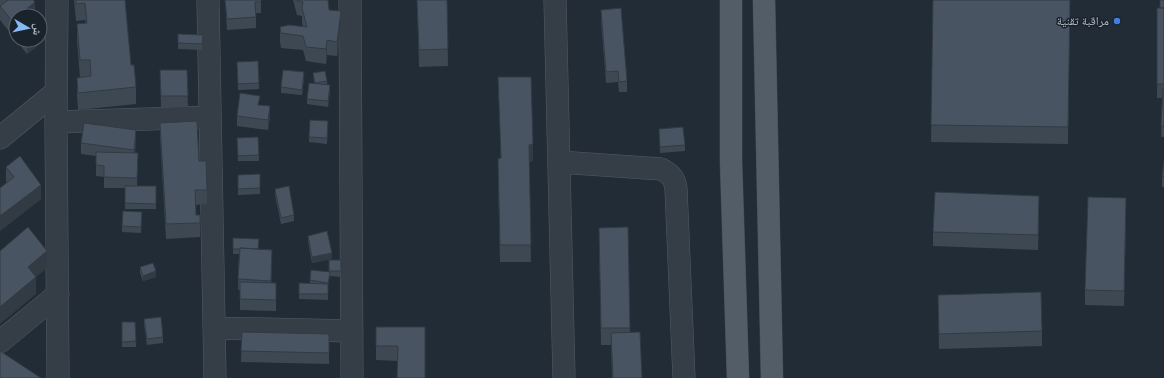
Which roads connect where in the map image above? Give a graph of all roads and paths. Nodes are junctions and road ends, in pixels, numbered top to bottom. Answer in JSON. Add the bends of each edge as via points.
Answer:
{"nodes":[{"id":1,"x":57,"y":0,"type":"edge"},
{"id":2,"x":208,"y":0,"type":"edge"},
{"id":3,"x":350,"y":0,"type":"edge"},
{"id":4,"x":555,"y":0,"type":"edge"},
{"id":5,"x":730,"y":0,"type":"edge"},
{"id":6,"x":764,"y":0,"type":"edge"},
{"id":7,"x":56,"y":92,"type":"junction"},
{"id":8,"x":210,"y":118,"type":"junction"},
{"id":9,"x":56,"y":122,"type":"junction"},
{"id":10,"x":0,"y":138,"type":"edge"},
{"id":11,"x":559,"y":162,"type":"junction"},
{"id":12,"x":58,"y":294,"type":"junction"},
{"id":13,"x":214,"y":328,"type":"junction"},
{"id":14,"x":352,"y":330,"type":"junction"},
{"id":15,"x":0,"y":342,"type":"edge"},
{"id":16,"x":58,"y":378,"type":"edge"},
{"id":17,"x":215,"y":378,"type":"edge"},
{"id":18,"x":352,"y":378,"type":"edge"},
{"id":19,"x":564,"y":378,"type":"edge"},
{"id":20,"x":684,"y":378,"type":"edge"},
{"id":21,"x":738,"y":378,"type":"edge"},
{"id":22,"x":772,"y":378,"type":"edge"}],
"edges":[{"from":1,"to":7,"type":"street"},
{"from":2,"to":8,"type":"street"},
{"from":3,"to":14,"type":"street"},
{"from":4,"to":11,"type":"street"},
{"from":5,"to":21,"type":"main road"},
{"from":6,"to":22,"type":"main road"},
{"from":7,"to":9,"type":"street"},
{"from":7,"to":10,"type":"street"},
{"from":8,"to":9,"type":"street"},
{"from":8,"to":13,"type":"street"},
{"from":9,"to":12,"type":"street"},
{"from":11,"to":19,"type":"street"},
{"from":11,"to":20,"type":"street","via":[[661,169],[672,177],[676,190]]},
{"from":12,"to":15,"type":"street"},
{"from":12,"to":16,"type":"street"},
{"from":13,"to":14,"type":"street"},
{"from":13,"to":17,"type":"street"},
{"from":14,"to":18,"type":"street"}]}
